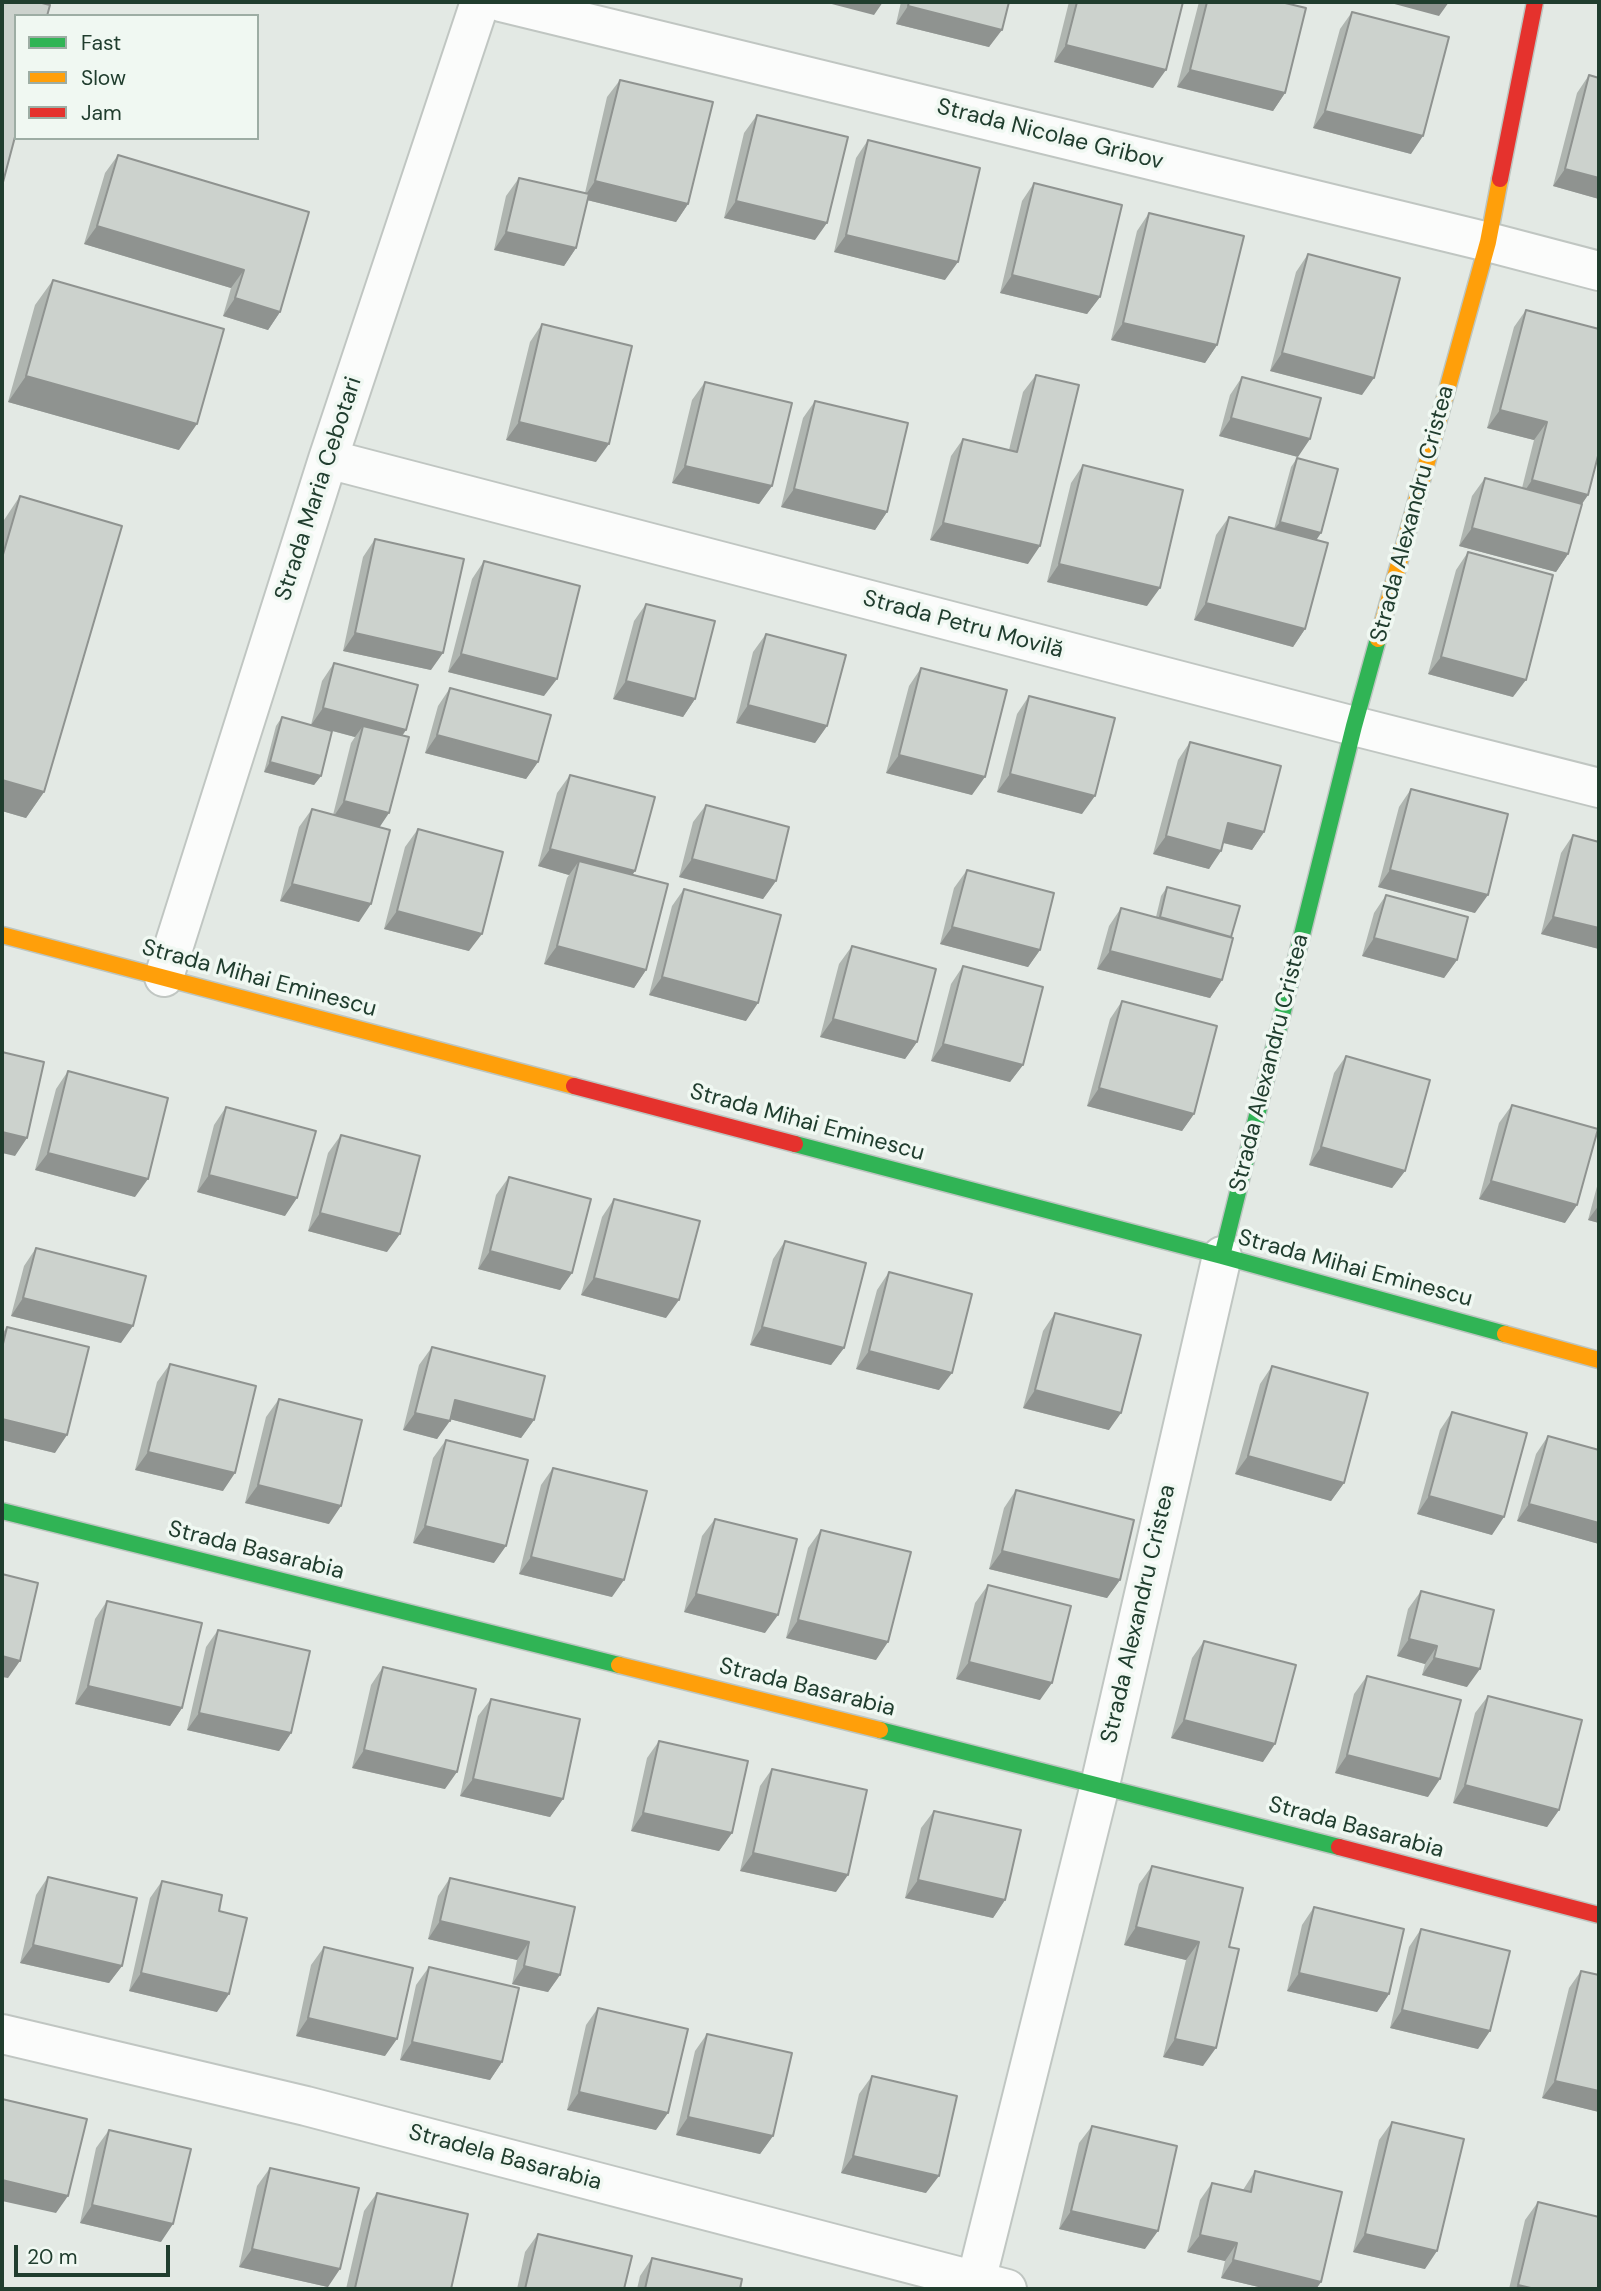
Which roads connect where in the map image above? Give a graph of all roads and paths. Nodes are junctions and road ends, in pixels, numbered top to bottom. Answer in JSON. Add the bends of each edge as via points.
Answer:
{"nodes":[{"id":1,"x":480,"y":2,"type":"edge"},
{"id":2,"x":501,"y":2,"type":"edge"},
{"id":3,"x":1535,"y":2,"type":"edge"},
{"id":4,"x":1488,"y":242,"type":"junction"},
{"id":5,"x":1599,"y":271,"type":"edge"},
{"id":6,"x":328,"y":459,"type":"junction"},
{"id":7,"x":1354,"y":726,"type":"junction"},
{"id":8,"x":1599,"y":788,"type":"edge"},
{"id":9,"x":2,"y":935,"type":"edge"},
{"id":10,"x":164,"y":977,"type":"junction"},
{"id":11,"x":1222,"y":1256,"type":"junction"},
{"id":12,"x":1599,"y":1360,"type":"edge"},
{"id":13,"x":2,"y":1511,"type":"edge"},
{"id":14,"x":1100,"y":1785,"type":"junction"},
{"id":15,"x":1599,"y":1915,"type":"edge"},
{"id":16,"x":2,"y":2034,"type":"edge"},
{"id":17,"x":985,"y":2286,"type":"edge"}],
"edges":[{"from":1,"to":6,"type":"street","name":"Strada Maria Cebotari"},
{"from":2,"to":4,"type":"street","name":"Strada Nicolae Gribov"},
{"from":3,"to":4,"type":"street","name":"Strada Alexandru Cristea"},
{"from":4,"to":5,"type":"street","name":"Strada Nicolae Gribov"},
{"from":4,"to":7,"type":"street","name":"Strada Alexandru Cristea"},
{"from":6,"to":7,"type":"street","name":"Strada Petru Movilă"},
{"from":6,"to":10,"type":"street","name":"Strada Maria Cebotari"},
{"from":7,"to":8,"type":"street","name":"Strada Petru Movilă"},
{"from":7,"to":11,"type":"street","name":"Strada Alexandru Cristea"},
{"from":9,"to":10,"type":"street","name":"Strada Mihai Eminescu"},
{"from":10,"to":11,"type":"street","name":"Strada Mihai Eminescu"},
{"from":11,"to":12,"type":"street","name":"Strada Mihai Eminescu"},
{"from":11,"to":14,"type":"street","name":"Strada Alexandru Cristea"},
{"from":13,"to":14,"type":"street","name":"Strada Basarabia"},
{"from":14,"to":15,"type":"street","name":"Strada Basarabia"},
{"from":14,"to":17,"type":"street","name":"Strada Alexandru Cristea"},
{"from":16,"to":17,"type":"street","name":"Stradela Basarabia","via":[[306,2106]]}]}
